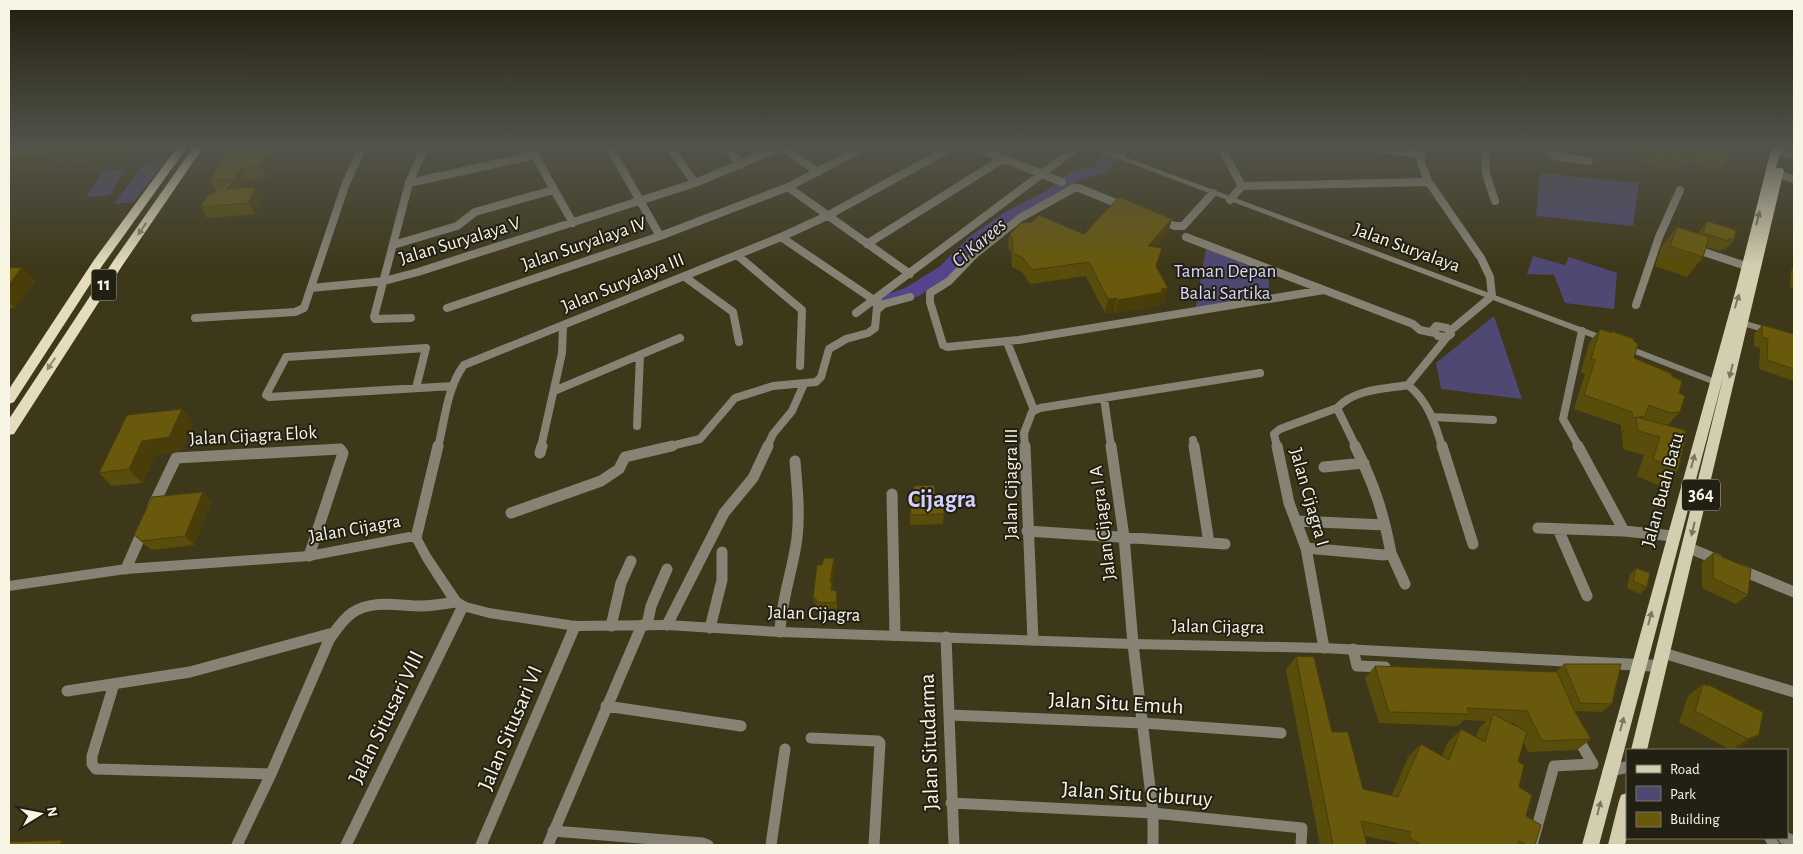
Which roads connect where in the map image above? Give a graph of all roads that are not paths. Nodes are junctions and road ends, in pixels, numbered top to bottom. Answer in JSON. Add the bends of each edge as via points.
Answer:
{"nodes":[{"id":1,"x":155,"y":186,"type":"edge"},
{"id":2,"x":172,"y":186,"type":"edge"},
{"id":3,"x":345,"y":186,"type":"edge"},
{"id":4,"x":408,"y":186,"type":"edge"},
{"id":5,"x":552,"y":186,"type":"edge"},
{"id":6,"x":632,"y":186,"type":"edge"},
{"id":7,"x":687,"y":186,"type":"edge"},
{"id":8,"x":788,"y":186,"type":"joint"},
{"id":9,"x":882,"y":186,"type":"edge"},
{"id":10,"x":960,"y":186,"type":"edge"},
{"id":11,"x":1028,"y":186,"type":"edge"},
{"id":12,"x":1194,"y":186,"type":"edge"},
{"id":13,"x":1242,"y":186,"type":"joint"},
{"id":14,"x":1246,"y":186,"type":"edge"},
{"id":15,"x":1430,"y":186,"type":"edge"},
{"id":16,"x":1486,"y":186,"type":"edge"},
{"id":17,"x":1770,"y":186,"type":"edge"},
{"id":18,"x":1775,"y":186,"type":"edge"},
{"id":19,"x":554,"y":190,"type":"junction"},
{"id":20,"x":1680,"y":190,"type":"dead end"},
{"id":21,"x":1213,"y":193,"type":"junction"},
{"id":22,"x":1230,"y":200,"type":"junction"},
{"id":23,"x":1495,"y":201,"type":"dead end"},
{"id":24,"x":641,"y":202,"type":"junction"},
{"id":25,"x":1131,"y":209,"type":"edge"},
{"id":26,"x":827,"y":216,"type":"junction"},
{"id":27,"x":1158,"y":219,"type":"edge"},
{"id":28,"x":573,"y":223,"type":"junction"},
{"id":29,"x":660,"y":236,"type":"junction"},
{"id":30,"x":781,"y":237,"type":"junction"},
{"id":31,"x":1186,"y":237,"type":"dead end"},
{"id":32,"x":1659,"y":237,"type":"junction"},
{"id":33,"x":1668,"y":240,"type":"dead end"},
{"id":34,"x":867,"y":244,"type":"junction"},
{"id":35,"x":393,"y":245,"type":"junction"},
{"id":36,"x":1686,"y":246,"type":"edge"},
{"id":37,"x":737,"y":255,"type":"junction"},
{"id":38,"x":1746,"y":266,"type":"junction"},
{"id":39,"x":910,"y":274,"type":"junction"},
{"id":40,"x":685,"y":277,"type":"junction"},
{"id":41,"x":384,"y":281,"type":"junction"},
{"id":42,"x":311,"y":288,"type":"junction"},
{"id":43,"x":1324,"y":290,"type":"junction"},
{"id":44,"x":1492,"y":296,"type":"junction"},
{"id":45,"x":910,"y":297,"type":"dead end"},
{"id":46,"x":877,"y":303,"type":"junction"},
{"id":47,"x":1636,"y":305,"type":"dead end"},
{"id":48,"x":447,"y":308,"type":"dead end"},
{"id":49,"x":856,"y":313,"type":"dead end"},
{"id":50,"x":196,"y":318,"type":"dead end"},
{"id":51,"x":411,"y":318,"type":"dead end"},
{"id":52,"x":1742,"y":323,"type":"junction"},
{"id":53,"x":563,"y":326,"type":"junction"},
{"id":54,"x":1582,"y":331,"type":"junction"},
{"id":55,"x":1443,"y":333,"type":"junction"},
{"id":56,"x":680,"y":338,"type":"dead end"},
{"id":57,"x":1794,"y":338,"type":"edge"},
{"id":58,"x":739,"y":342,"type":"dead end"},
{"id":59,"x":1007,"y":342,"type":"junction"},
{"id":60,"x":640,"y":355,"type":"junction"},
{"id":61,"x":800,"y":366,"type":"dead end"},
{"id":62,"x":1260,"y":373,"type":"dead end"},
{"id":63,"x":1714,"y":382,"type":"junction"},
{"id":64,"x":804,"y":384,"type":"junction"},
{"id":65,"x":1408,"y":385,"type":"junction"},
{"id":66,"x":453,"y":386,"type":"junction"},
{"id":67,"x":416,"y":388,"type":"junction"},
{"id":68,"x":554,"y":391,"type":"junction"},
{"id":69,"x":1104,"y":398,"type":"junction"},
{"id":70,"x":9,"y":399,"type":"edge"},
{"id":71,"x":1337,"y":408,"type":"junction"},
{"id":72,"x":1034,"y":410,"type":"junction"},
{"id":73,"x":1433,"y":417,"type":"junction"},
{"id":74,"x":1493,"y":420,"type":"dead end"},
{"id":75,"x":637,"y":426,"type":"dead end"},
{"id":76,"x":9,"y":430,"type":"edge"},
{"id":77,"x":1193,"y":440,"type":"dead end"},
{"id":78,"x":540,"y":453,"type":"dead end"},
{"id":79,"x":795,"y":461,"type":"dead end"},
{"id":80,"x":1364,"y":463,"type":"junction"},
{"id":81,"x":1324,"y":467,"type":"dead end"},
{"id":82,"x":892,"y":494,"type":"dead end"},
{"id":83,"x":511,"y":513,"type":"dead end"},
{"id":84,"x":1296,"y":521,"type":"junction"},
{"id":85,"x":1385,"y":525,"type":"junction"},
{"id":86,"x":1538,"y":528,"type":"dead end"},
{"id":87,"x":1558,"y":529,"type":"junction"},
{"id":88,"x":1027,"y":531,"type":"junction"},
{"id":89,"x":1624,"y":531,"type":"junction"},
{"id":90,"x":1673,"y":536,"type":"junction"},
{"id":91,"x":1124,"y":537,"type":"junction"},
{"id":92,"x":1209,"y":543,"type":"junction"},
{"id":93,"x":1225,"y":544,"type":"dead end"},
{"id":94,"x":1474,"y":544,"type":"dead end"},
{"id":95,"x":421,"y":548,"type":"junction"},
{"id":96,"x":1306,"y":548,"type":"junction"},
{"id":97,"x":1689,"y":548,"type":"junction"},
{"id":98,"x":722,"y":552,"type":"dead end"},
{"id":99,"x":1391,"y":553,"type":"junction"},
{"id":100,"x":308,"y":556,"type":"junction"},
{"id":101,"x":631,"y":561,"type":"dead end"},
{"id":102,"x":126,"y":569,"type":"junction"},
{"id":103,"x":667,"y":569,"type":"dead end"},
{"id":104,"x":1405,"y":584,"type":"dead end"},
{"id":105,"x":9,"y":586,"type":"edge"},
{"id":106,"x":1794,"y":592,"type":"edge"},
{"id":107,"x":1587,"y":596,"type":"dead end"},
{"id":108,"x":460,"y":604,"type":"junction"},
{"id":109,"x":644,"y":625,"type":"junction"},
{"id":110,"x":667,"y":625,"type":"junction"},
{"id":111,"x":575,"y":626,"type":"junction"},
{"id":112,"x":611,"y":626,"type":"junction"},
{"id":113,"x":710,"y":628,"type":"junction"},
{"id":114,"x":780,"y":632,"type":"junction"},
{"id":115,"x":333,"y":633,"type":"junction"},
{"id":116,"x":895,"y":635,"type":"junction"},
{"id":117,"x":946,"y":637,"type":"junction"},
{"id":118,"x":1033,"y":640,"type":"junction"},
{"id":119,"x":1133,"y":644,"type":"junction"},
{"id":120,"x":1324,"y":648,"type":"junction"},
{"id":121,"x":1353,"y":649,"type":"junction"},
{"id":122,"x":1661,"y":660,"type":"junction"},
{"id":123,"x":1638,"y":665,"type":"junction"},
{"id":124,"x":1395,"y":668,"type":"edge"},
{"id":125,"x":114,"y":684,"type":"junction"},
{"id":126,"x":67,"y":691,"type":"dead end"},
{"id":127,"x":1794,"y":692,"type":"edge"},
{"id":128,"x":606,"y":706,"type":"junction"},
{"id":129,"x":949,"y":715,"type":"junction"},
{"id":130,"x":1142,"y":723,"type":"junction"},
{"id":131,"x":741,"y":726,"type":"dead end"},
{"id":132,"x":1573,"y":729,"type":"edge"},
{"id":133,"x":1280,"y":733,"type":"dead end"},
{"id":134,"x":811,"y":738,"type":"dead end"},
{"id":135,"x":785,"y":749,"type":"dead end"},
{"id":136,"x":1639,"y":749,"type":"edge"},
{"id":137,"x":1626,"y":767,"type":"edge"},
{"id":138,"x":1609,"y":771,"type":"junction"},
{"id":139,"x":271,"y":774,"type":"junction"},
{"id":140,"x":952,"y":803,"type":"junction"},
{"id":141,"x":1626,"y":805,"type":"edge"},
{"id":142,"x":1153,"y":813,"type":"junction"},
{"id":143,"x":553,"y":831,"type":"junction"},
{"id":144,"x":237,"y":845,"type":"edge"},
{"id":145,"x":346,"y":845,"type":"edge"},
{"id":146,"x":482,"y":845,"type":"edge"},
{"id":147,"x":548,"y":845,"type":"edge"},
{"id":148,"x":708,"y":845,"type":"edge"},
{"id":149,"x":771,"y":845,"type":"edge"},
{"id":150,"x":874,"y":845,"type":"edge"},
{"id":151,"x":954,"y":845,"type":"edge"},
{"id":152,"x":1153,"y":845,"type":"edge"},
{"id":153,"x":1301,"y":845,"type":"edge"},
{"id":154,"x":1532,"y":845,"type":"edge"},
{"id":155,"x":1590,"y":845,"type":"edge"},
{"id":156,"x":1616,"y":845,"type":"edge"}],
"edges":[{"from":1,"to":70,"type":"highway","number":"11","via":[[98,263]]},
{"from":2,"to":76,"type":"highway","number":"11","one_way":true},
{"from":3,"to":42,"type":"street"},
{"from":4,"to":35,"type":"street"},
{"from":5,"to":19,"type":"street"},
{"from":6,"to":24,"type":"street"},
{"from":7,"to":24,"type":"street","name":"Jalan Suryalaya V"},
{"from":8,"to":26,"type":"street"},
{"from":8,"to":29,"type":"street","name":"Jalan Suryalaya IV"},
{"from":9,"to":26,"type":"street","name":"Jalan Suryalaya III"},
{"from":10,"to":34,"type":"street"},
{"from":11,"to":39,"type":"street"},
{"from":12,"to":21,"type":"street","name":"Jalan Suryalaya"},
{"from":13,"to":14,"type":"street"},
{"from":13,"to":22,"type":"street"},
{"from":15,"to":44,"type":"street","via":[[1483,263]]},
{"from":16,"to":23,"type":"street"},
{"from":38,"to":17,"type":"main road","name":"Jalan Buah Batu","number":"364","one_way":true},
{"from":18,"to":52,"type":"main road","name":"Jalan Buah Batu","number":"364"},
{"from":19,"to":28,"type":"street"},
{"from":19,"to":35,"type":"street","via":[[475,212],[457,226]]},
{"from":20,"to":32,"type":"street"},
{"from":21,"to":22,"type":"street","name":"Jalan Suryalaya"},
{"from":21,"to":27,"type":"street","via":[[1183,226]]},
{"from":22,"to":44,"type":"street","name":"Jalan Suryalaya"},
{"from":24,"to":28,"type":"street","name":"Jalan Suryalaya V"},
{"from":24,"to":29,"type":"street"},
{"from":25,"to":59,"type":"street","via":[[1074,188],[1020,218],[931,292],[930,302],[945,346]]},
{"from":26,"to":30,"type":"street","name":"Jalan Suryalaya III"},
{"from":26,"to":34,"type":"street"},
{"from":28,"to":41,"type":"street","name":"Jalan Suryalaya V"},
{"from":29,"to":48,"type":"street","name":"Jalan Suryalaya IV"},
{"from":30,"to":37,"type":"street","name":"Jalan Suryalaya III"},
{"from":30,"to":46,"type":"street"},
{"from":31,"to":43,"type":"street"},
{"from":32,"to":33,"type":"street"},
{"from":32,"to":47,"type":"street"},
{"from":34,"to":39,"type":"street"},
{"from":35,"to":41,"type":"street"},
{"from":36,"to":38,"type":"street"},
{"from":37,"to":40,"type":"street","name":"Jalan Suryalaya III"},
{"from":37,"to":61,"type":"street","via":[[802,310]]},
{"from":63,"to":38,"type":"main road","name":"Jalan Buah Batu","number":"364","one_way":true},
{"from":39,"to":46,"type":"street"},
{"from":40,"to":53,"type":"street","name":"Jalan Suryalaya III"},
{"from":40,"to":58,"type":"street","via":[[733,312]]},
{"from":41,"to":42,"type":"street","name":"Jalan Suryalaya V"},
{"from":41,"to":51,"type":"street","via":[[374,318]]},
{"from":42,"to":50,"type":"street","via":[[304,308],[299,311]]},
{"from":43,"to":55,"type":"street","via":[[1413,324],[1420,330]]},
{"from":43,"to":59,"type":"street"},
{"from":44,"to":54,"type":"street","name":"Jalan Suryalaya"},
{"from":44,"to":55,"type":"street"},
{"from":45,"to":46,"type":"street"},
{"from":46,"to":49,"type":"street"},
{"from":46,"to":64,"type":"street","via":[[873,330],[829,349],[821,377],[816,382]]},
{"from":52,"to":57,"type":"street"},
{"from":52,"to":97,"type":"main road","name":"Jalan Buah Batu","number":"364","one_way":true},
{"from":53,"to":66,"type":"street","name":"Jalan Suryalaya III","via":[[469,362],[458,373]]},
{"from":53,"to":68,"type":"street","via":[[562,353]]},
{"from":54,"to":63,"type":"street","name":"Jalan Suryalaya"},
{"from":54,"to":89,"type":"street","via":[[1563,419]]},
{"from":55,"to":65,"type":"street"},
{"from":56,"to":60,"type":"street"},
{"from":59,"to":72,"type":"street"},
{"from":60,"to":68,"type":"street"},
{"from":60,"to":75,"type":"street"},
{"from":62,"to":69,"type":"street","name":"Jalan Cijagra III"},
{"from":90,"to":63,"type":"main road","name":"Jalan Buah Batu","number":"364","one_way":true},
{"from":64,"to":83,"type":"street","via":[[773,386],[735,398],[700,439],[625,457],[619,469],[601,481]]},
{"from":64,"to":110,"type":"street","via":[[792,411],[773,434],[753,478],[724,513]]},
{"from":65,"to":71,"type":"street","name":"Jalan Cijagra I","via":[[1351,396]]},
{"from":65,"to":73,"type":"street","via":[[1418,393]]},
{"from":66,"to":67,"type":"street"},
{"from":66,"to":95,"type":"street","name":"Jalan Suryalaya III"},
{"from":67,"to":67,"type":"street","via":[[269,397],[266,395],[286,357],[426,348]]},
{"from":68,"to":78,"type":"street"},
{"from":69,"to":72,"type":"street","name":"Jalan Cijagra III"},
{"from":69,"to":91,"type":"street","name":"Jalan Cijagra I A"},
{"from":71,"to":80,"type":"street"},
{"from":71,"to":84,"type":"street","name":"Jalan Cijagra I","via":[[1274,434]]},
{"from":72,"to":88,"type":"street","name":"Jalan Cijagra III","via":[[1024,433]]},
{"from":73,"to":74,"type":"street"},
{"from":73,"to":94,"type":"street"},
{"from":77,"to":92,"type":"street"},
{"from":79,"to":114,"type":"street","via":[[798,527],[784,593]]},
{"from":80,"to":81,"type":"street"},
{"from":80,"to":85,"type":"street"},
{"from":82,"to":116,"type":"street"},
{"from":84,"to":85,"type":"street"},
{"from":84,"to":96,"type":"street","name":"Jalan Cijagra I"},
{"from":85,"to":99,"type":"street"},
{"from":86,"to":87,"type":"street"},
{"from":87,"to":89,"type":"street"},
{"from":87,"to":107,"type":"street"},
{"from":88,"to":91,"type":"street"},
{"from":88,"to":118,"type":"street","name":"Jalan Cijagra III"},
{"from":89,"to":90,"type":"street"},
{"from":123,"to":90,"type":"main road","name":"Jalan Buah Batu","number":"364","one_way":true},
{"from":91,"to":92,"type":"street"},
{"from":91,"to":119,"type":"street","name":"Jalan Cijagra I A"},
{"from":92,"to":93,"type":"street"},
{"from":95,"to":100,"type":"street","name":"Jalan Cijagra","via":[[409,537]]},
{"from":95,"to":108,"type":"street"},
{"from":96,"to":99,"type":"street"},
{"from":96,"to":120,"type":"street","name":"Jalan Cijagra I"},
{"from":97,"to":106,"type":"street"},
{"from":97,"to":122,"type":"main road","name":"Jalan Buah Batu","number":"364"},
{"from":98,"to":113,"type":"street","via":[[722,580]]},
{"from":99,"to":104,"type":"street"},
{"from":100,"to":102,"type":"street","name":"Jalan Cijagra"},
{"from":100,"to":102,"type":"street","name":"Jalan Cijagra Elok","via":[[343,453],[340,449],[176,458]]},
{"from":101,"to":112,"type":"street","via":[[621,582]]},
{"from":102,"to":105,"type":"street","name":"Jalan Cijagra"},
{"from":103,"to":109,"type":"street"},
{"from":108,"to":111,"type":"street","name":"Jalan Cijagra","via":[[489,613]]},
{"from":108,"to":115,"type":"street","via":[[438,606],[391,602],[369,605],[350,615]]},
{"from":108,"to":145,"type":"street","name":"Jalan Situsari VIII"},
{"from":109,"to":110,"type":"street","name":"Jalan Cijagra"},
{"from":109,"to":112,"type":"street","name":"Jalan Cijagra"},
{"from":109,"to":128,"type":"street"},
{"from":110,"to":113,"type":"street","name":"Jalan Cijagra"},
{"from":111,"to":112,"type":"street","name":"Jalan Cijagra"},
{"from":111,"to":146,"type":"street","name":"Jalan Situsari VI"},
{"from":113,"to":114,"type":"street","name":"Jalan Cijagra"},
{"from":114,"to":116,"type":"street","name":"Jalan Cijagra"},
{"from":115,"to":125,"type":"street","via":[[190,672]]},
{"from":115,"to":139,"type":"street"},
{"from":116,"to":117,"type":"street","name":"Jalan Cijagra"},
{"from":117,"to":118,"type":"street","name":"Jalan Cijagra"},
{"from":117,"to":129,"type":"street","name":"Jalan Situdarma"},
{"from":118,"to":119,"type":"street","name":"Jalan Cijagra"},
{"from":119,"to":120,"type":"street","name":"Jalan Cijagra"},
{"from":119,"to":130,"type":"street","name":"Jalan Cijagra I A"},
{"from":120,"to":121,"type":"street","name":"Jalan Cijagra"},
{"from":121,"to":123,"type":"street","name":"Jalan Cijagra"},
{"from":121,"to":124,"type":"street","via":[[1357,666]]},
{"from":122,"to":123,"type":"street","name":"Jalan Cijagra"},
{"from":122,"to":127,"type":"street"},
{"from":122,"to":136,"type":"main road","name":"Jalan Buah Batu","number":"364"},
{"from":138,"to":123,"type":"main road","name":"Jalan Buah Batu","number":"364","one_way":true},
{"from":125,"to":126,"type":"street"},
{"from":125,"to":139,"type":"street","via":[[92,756],[96,769]]},
{"from":128,"to":131,"type":"street"},
{"from":128,"to":143,"type":"street"},
{"from":129,"to":130,"type":"street","name":"Jalan Situ Emuh"},
{"from":129,"to":140,"type":"street","name":"Jalan Situdarma"},
{"from":130,"to":133,"type":"street","name":"Jalan Situ Emuh"},
{"from":130,"to":142,"type":"street"},
{"from":132,"to":154,"type":"street","via":[[1593,764],[1554,766]]},
{"from":134,"to":150,"type":"street","via":[[880,743]]},
{"from":135,"to":149,"type":"street"},
{"from":137,"to":138,"type":"street"},
{"from":155,"to":138,"type":"main road","name":"Jalan Buah Batu","number":"364","one_way":true},
{"from":139,"to":144,"type":"street"},
{"from":140,"to":142,"type":"street","name":"Jalan Situ Ciburuy"},
{"from":140,"to":151,"type":"street","name":"Jalan Situdarma"},
{"from":141,"to":156,"type":"main road"},
{"from":142,"to":152,"type":"street"},
{"from":142,"to":153,"type":"street","name":"Jalan Situ Ciburuy","via":[[1302,828]]},
{"from":143,"to":147,"type":"street"},
{"from":143,"to":148,"type":"street"}]}
